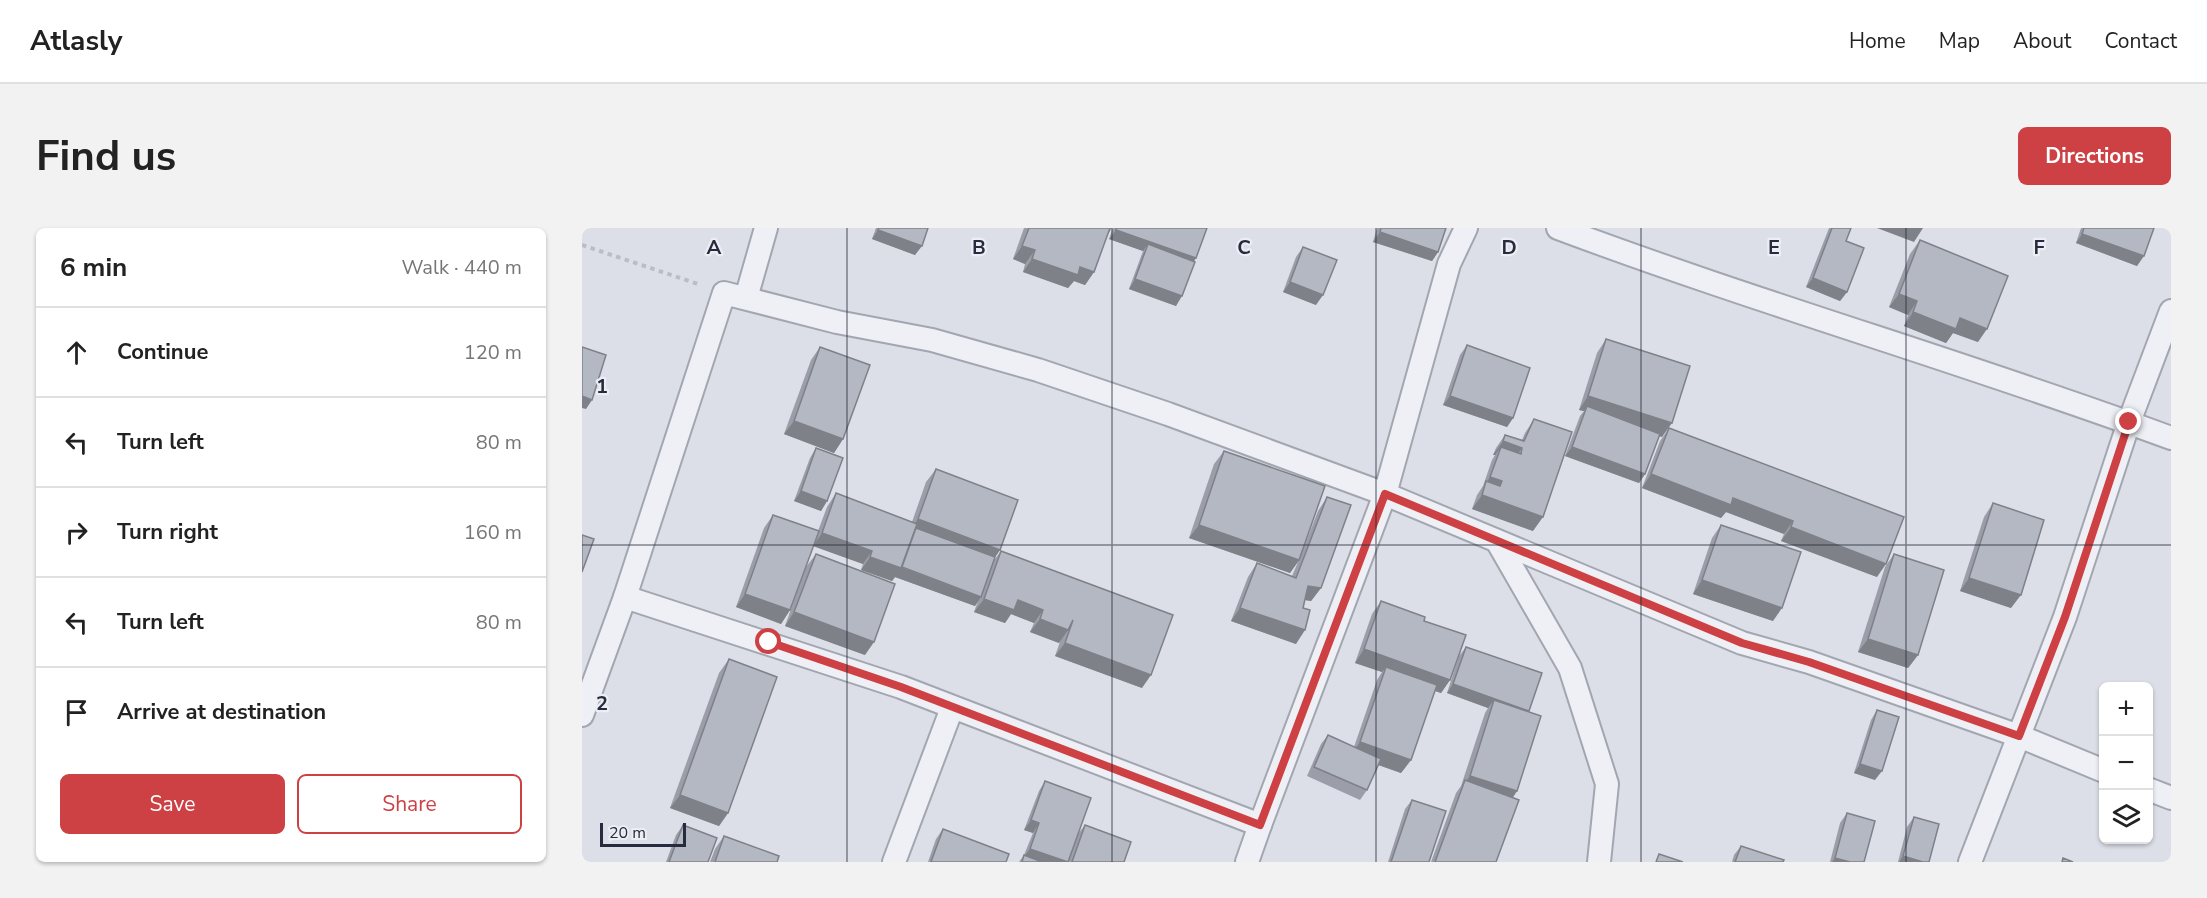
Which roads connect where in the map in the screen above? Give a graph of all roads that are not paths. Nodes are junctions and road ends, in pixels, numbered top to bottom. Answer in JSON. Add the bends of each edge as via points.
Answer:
{"nodes":[{"id":1,"x":766,"y":228,"type":"edge"},
{"id":2,"x":1466,"y":228,"type":"edge"},
{"id":3,"x":1558,"y":228,"type":"edge"},
{"id":4,"x":746,"y":298,"type":"junction"},
{"id":5,"x":2171,"y":311,"type":"edge"},
{"id":6,"x":2129,"y":422,"type":"junction"},
{"id":7,"x":2171,"y":438,"type":"edge"},
{"id":8,"x":1385,"y":494,"type":"junction"},
{"id":9,"x":1497,"y":541,"type":"junction"},
{"id":10,"x":625,"y":597,"type":"junction"},
{"id":11,"x":952,"y":708,"type":"junction"},
{"id":12,"x":582,"y":715,"type":"edge"},
{"id":13,"x":2019,"y":736,"type":"junction"},
{"id":14,"x":2099,"y":769,"type":"edge"},
{"id":15,"x":2151,"y":790,"type":"edge"},
{"id":16,"x":2171,"y":798,"type":"edge"},
{"id":17,"x":1260,"y":825,"type":"junction"},
{"id":18,"x":894,"y":862,"type":"edge"},
{"id":19,"x":1247,"y":862,"type":"edge"},
{"id":20,"x":1599,"y":862,"type":"edge"},
{"id":21,"x":1970,"y":862,"type":"edge"}],
"edges":[{"from":1,"to":4,"type":"street"},
{"from":2,"to":8,"type":"street","via":[[1449,264]]},
{"from":3,"to":6,"type":"street","via":[[1686,276]]},
{"from":4,"to":8,"type":"street","via":[[837,322],[932,340],[1038,370]]},
{"from":4,"to":10,"type":"street","via":[[724,293]]},
{"from":5,"to":6,"type":"street"},
{"from":6,"to":7,"type":"street"},
{"from":6,"to":13,"type":"street","via":[[2065,617]]},
{"from":8,"to":9,"type":"street"},
{"from":8,"to":17,"type":"street"},
{"from":9,"to":13,"type":"street","via":[[1742,643],[1809,662]]},
{"from":9,"to":20,"type":"street","via":[[1570,668],[1607,784]]},
{"from":10,"to":11,"type":"street","via":[[844,667]]},
{"from":10,"to":12,"type":"street"},
{"from":11,"to":17,"type":"street"},
{"from":11,"to":18,"type":"street"},
{"from":13,"to":14,"type":"street"},
{"from":13,"to":21,"type":"street"},
{"from":15,"to":16,"type":"street"},
{"from":17,"to":19,"type":"street"}]}
